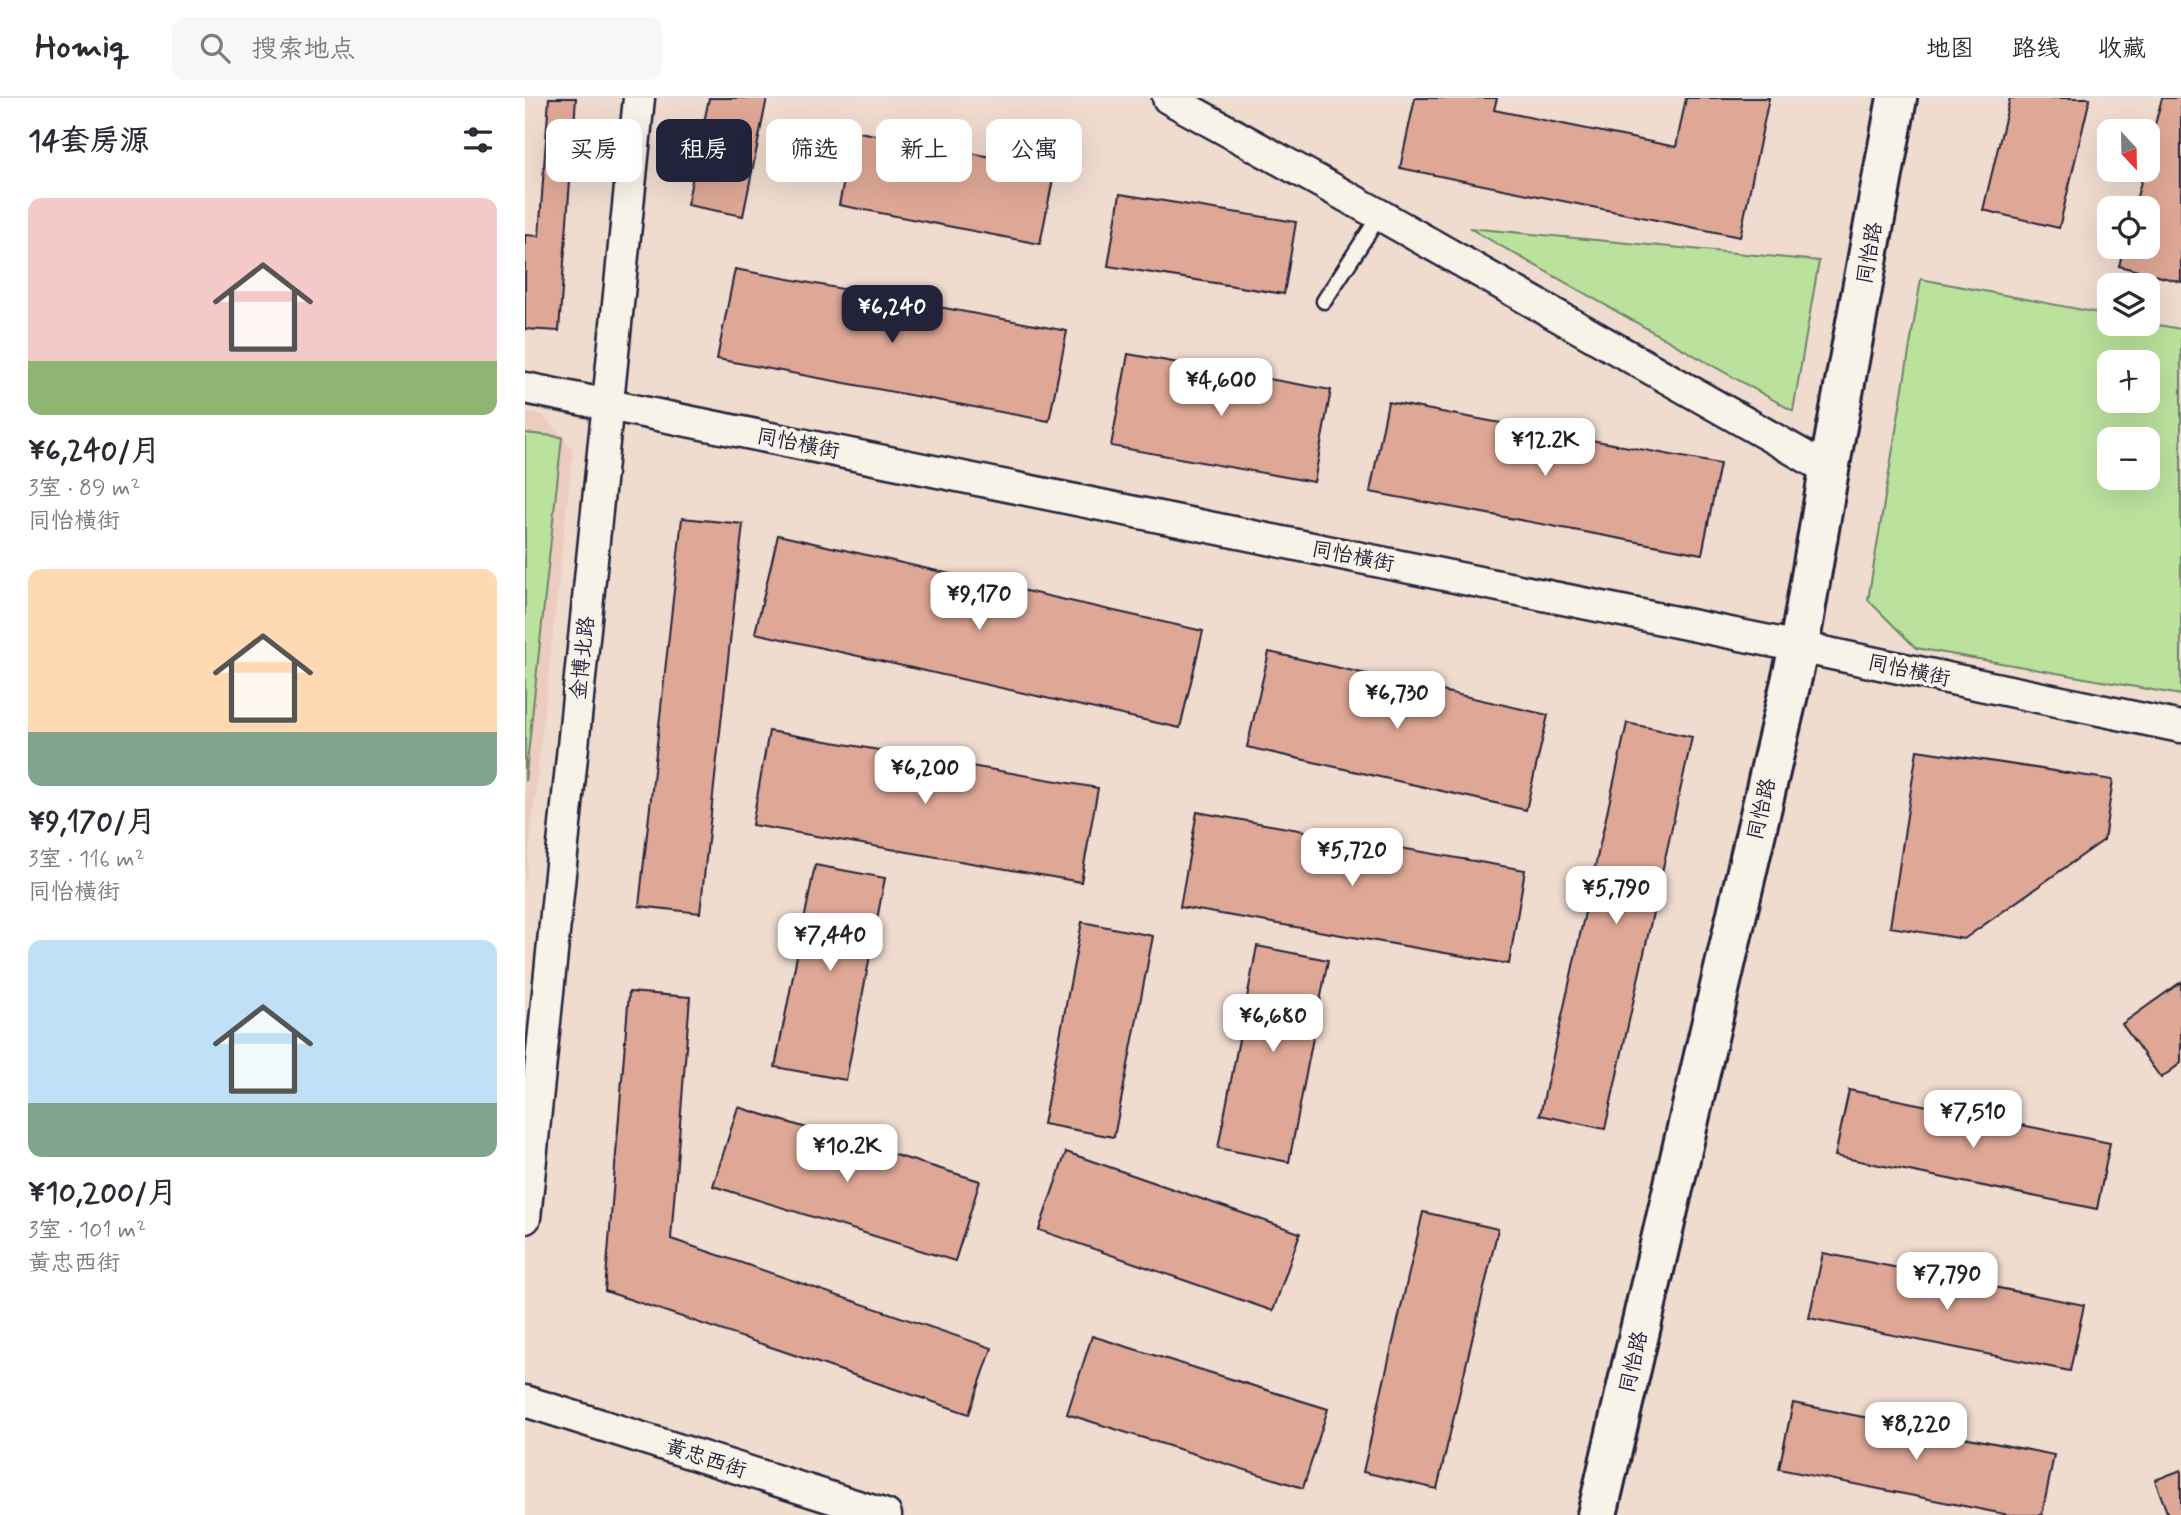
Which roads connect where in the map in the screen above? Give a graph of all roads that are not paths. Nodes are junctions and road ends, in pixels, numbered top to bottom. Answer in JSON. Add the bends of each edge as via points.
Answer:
{"nodes":[{"id":1,"x":639,"y":98,"type":"edge"},
{"id":2,"x":1168,"y":98,"type":"edge"},
{"id":3,"x":1897,"y":98,"type":"edge"},
{"id":4,"x":1380,"y":215,"type":"junction"},
{"id":5,"x":1324,"y":301,"type":"dead end"},
{"id":6,"x":525,"y":388,"type":"edge"},
{"id":7,"x":608,"y":405,"type":"junction"},
{"id":8,"x":1829,"y":470,"type":"junction"},
{"id":9,"x":1799,"y":647,"type":"junction"},
{"id":10,"x":2181,"y":727,"type":"edge"},
{"id":11,"x":525,"y":1219,"type":"edge"},
{"id":12,"x":525,"y":1401,"type":"edge"},
{"id":13,"x":886,"y":1515,"type":"edge"},
{"id":14,"x":1597,"y":1515,"type":"edge"}],
"edges":[{"from":1,"to":7,"type":"street","name":"金博北路"},
{"from":2,"to":4,"type":"street"},
{"from":3,"to":8,"type":"street","name":"同怡路"},
{"from":4,"to":5,"type":"lane"},
{"from":4,"to":8,"type":"street"},
{"from":6,"to":7,"type":"street","name":"同怡横街"},
{"from":7,"to":9,"type":"street","name":"同怡横街"},
{"from":7,"to":11,"type":"street","name":"金博北路"},
{"from":8,"to":9,"type":"street","name":"同怡路"},
{"from":9,"to":10,"type":"street","name":"同怡横街"},
{"from":9,"to":14,"type":"street","name":"同怡路"},
{"from":12,"to":13,"type":"street","name":"黄忠西街"}]}
